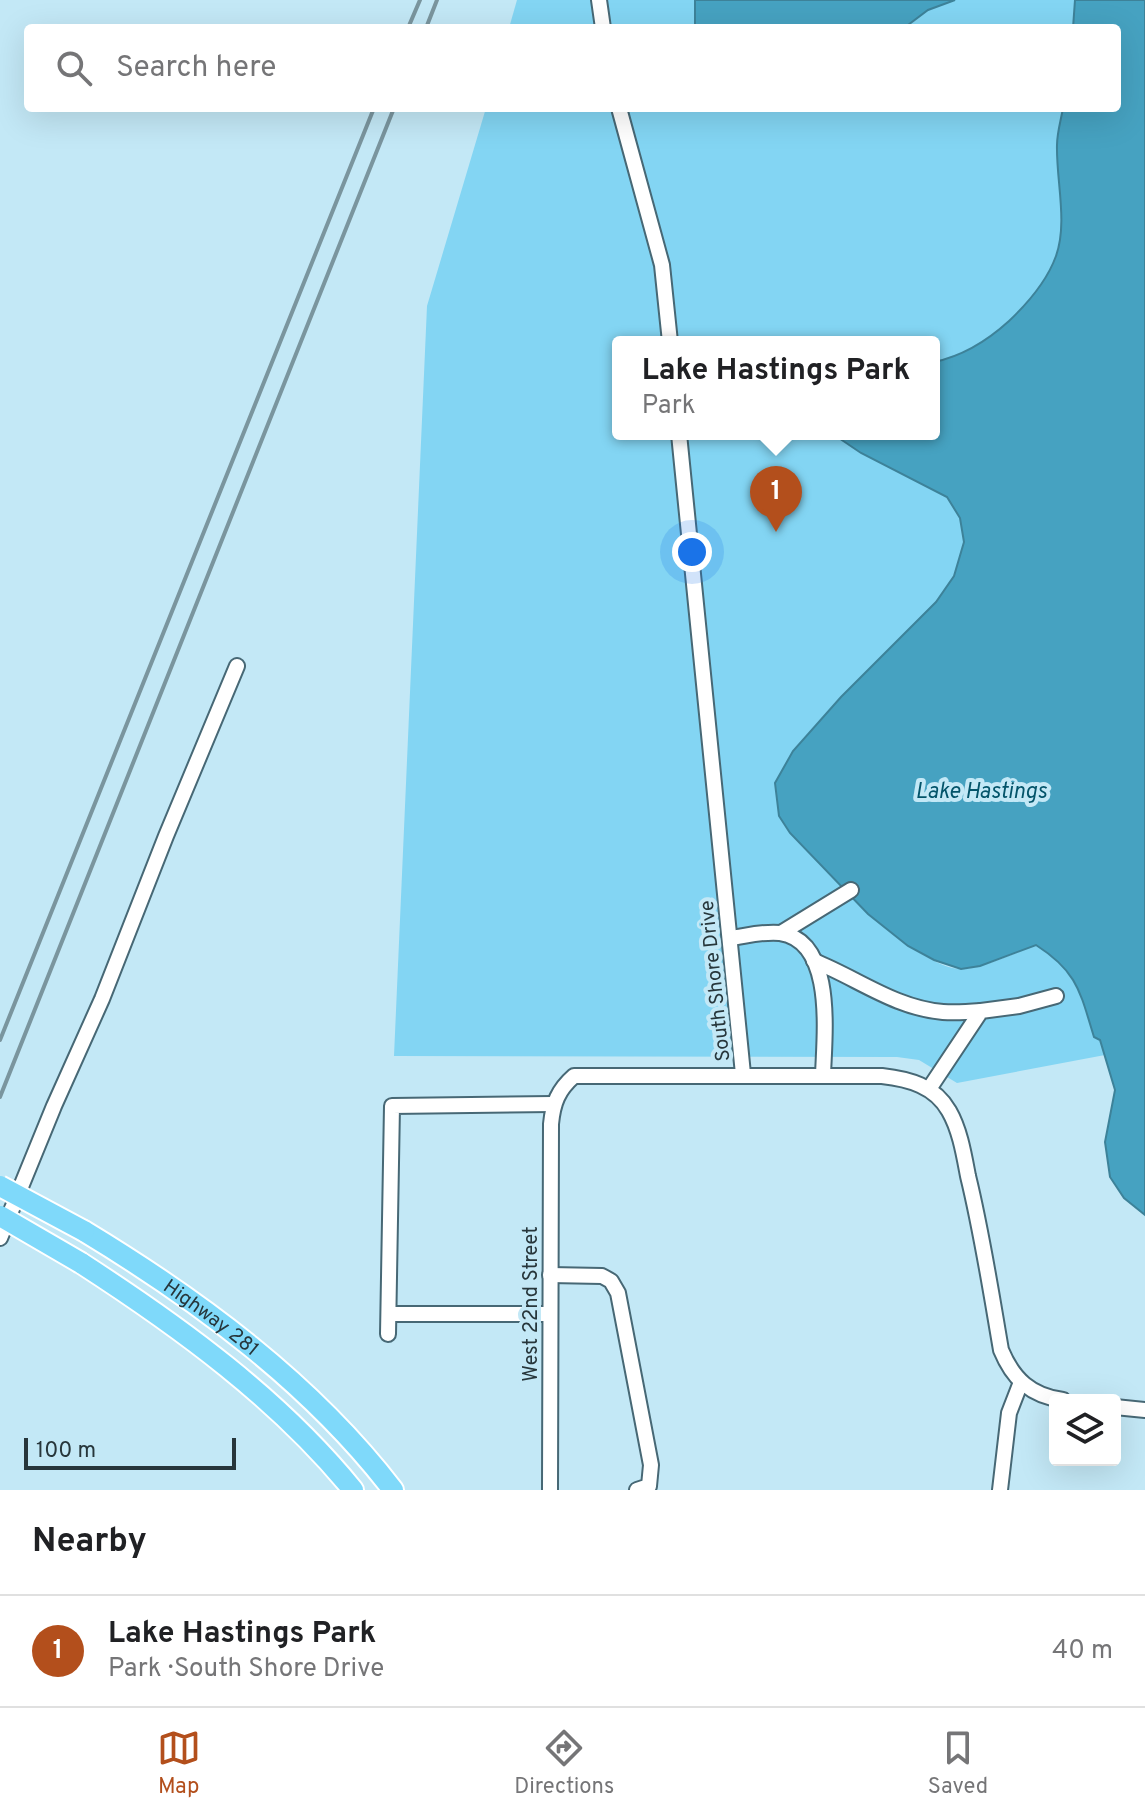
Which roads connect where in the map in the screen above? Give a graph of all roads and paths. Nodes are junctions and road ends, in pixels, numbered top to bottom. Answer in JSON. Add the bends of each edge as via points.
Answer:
{"nodes":[{"id":1,"x":599,"y":0,"type":"edge"},
{"id":2,"x":602,"y":24,"type":"edge"},
{"id":3,"x":620,"y":112,"type":"edge"},
{"id":4,"x":669,"y":336,"type":"edge"},
{"id":5,"x":680,"y":440,"type":"edge"},
{"id":6,"x":237,"y":666,"type":"dead end"},
{"id":7,"x":851,"y":890,"type":"dead end"},
{"id":8,"x":781,"y":933,"type":"junction"},
{"id":9,"x":730,"y":938,"type":"junction"},
{"id":10,"x":814,"y":961,"type":"junction"},
{"id":11,"x":1056,"y":996,"type":"dead end"},
{"id":12,"x":981,"y":1011,"type":"junction"},
{"id":13,"x":743,"y":1074,"type":"junction"},
{"id":14,"x":823,"y":1076,"type":"junction"},
{"id":15,"x":929,"y":1089,"type":"junction"},
{"id":16,"x":552,"y":1112,"type":"junction"},
{"id":17,"x":0,"y":1186,"type":"edge"},
{"id":18,"x":0,"y":1216,"type":"edge"},
{"id":19,"x":0,"y":1238,"type":"edge"},
{"id":20,"x":550,"y":1275,"type":"junction"},
{"id":21,"x":389,"y":1314,"type":"junction"},
{"id":22,"x":550,"y":1314,"type":"junction"},
{"id":23,"x":388,"y":1334,"type":"dead end"},
{"id":24,"x":1021,"y":1382,"type":"junction"},
{"id":25,"x":1049,"y":1396,"type":"edge"},
{"id":26,"x":1121,"y":1408,"type":"edge"},
{"id":27,"x":1145,"y":1410,"type":"edge"},
{"id":28,"x":353,"y":1490,"type":"edge"},
{"id":29,"x":393,"y":1490,"type":"edge"},
{"id":30,"x":550,"y":1490,"type":"edge"},
{"id":31,"x":637,"y":1490,"type":"edge"},
{"id":32,"x":1000,"y":1490,"type":"edge"}],
"edges":[{"from":1,"to":2,"type":"street"},
{"from":3,"to":4,"type":"street","via":[[662,265]]},
{"from":5,"to":9,"type":"street","name":"South Shore Drive"},
{"from":6,"to":19,"type":"street"},
{"from":7,"to":8,"type":"street"},
{"from":8,"to":9,"type":"street"},
{"from":8,"to":10,"type":"street","via":[[794,938]]},
{"from":9,"to":13,"type":"street","name":"South Shore Drive"},
{"from":10,"to":12,"type":"street","via":[[907,1005],[943,1012]]},
{"from":10,"to":14,"type":"street","via":[[826,1004]]},
{"from":11,"to":12,"type":"street"},
{"from":12,"to":15,"type":"street"},
{"from":13,"to":14,"type":"street","name":"South Shore Drive"},
{"from":13,"to":16,"type":"street","via":[[574,1076],[558,1093]]},
{"from":14,"to":15,"type":"street","name":"South Shore Drive","via":[[902,1078]]},
{"from":15,"to":24,"type":"street","via":[[949,1111],[961,1144],[1001,1350]]},
{"from":16,"to":20,"type":"street","name":"West 22nd Street"},
{"from":16,"to":21,"type":"street","via":[[392,1106]]},
{"from":17,"to":29,"type":"highway","name":"Highway 281","bridge":true,"via":[[175,1288],[297,1386]]},
{"from":18,"to":28,"type":"highway","name":"Highway 281","bridge":true,"via":[[142,1302],[220,1362]]},
{"from":20,"to":22,"type":"street","name":"West 22nd Street"},
{"from":20,"to":31,"type":"street","via":[[602,1276],[618,1293],[651,1465],[649,1486]]},
{"from":21,"to":22,"type":"street"},
{"from":21,"to":23,"type":"street"},
{"from":22,"to":30,"type":"street","name":"West 22nd Street"},
{"from":24,"to":25,"type":"street"},
{"from":24,"to":32,"type":"street","via":[[1009,1413]]},
{"from":26,"to":27,"type":"street"}]}
